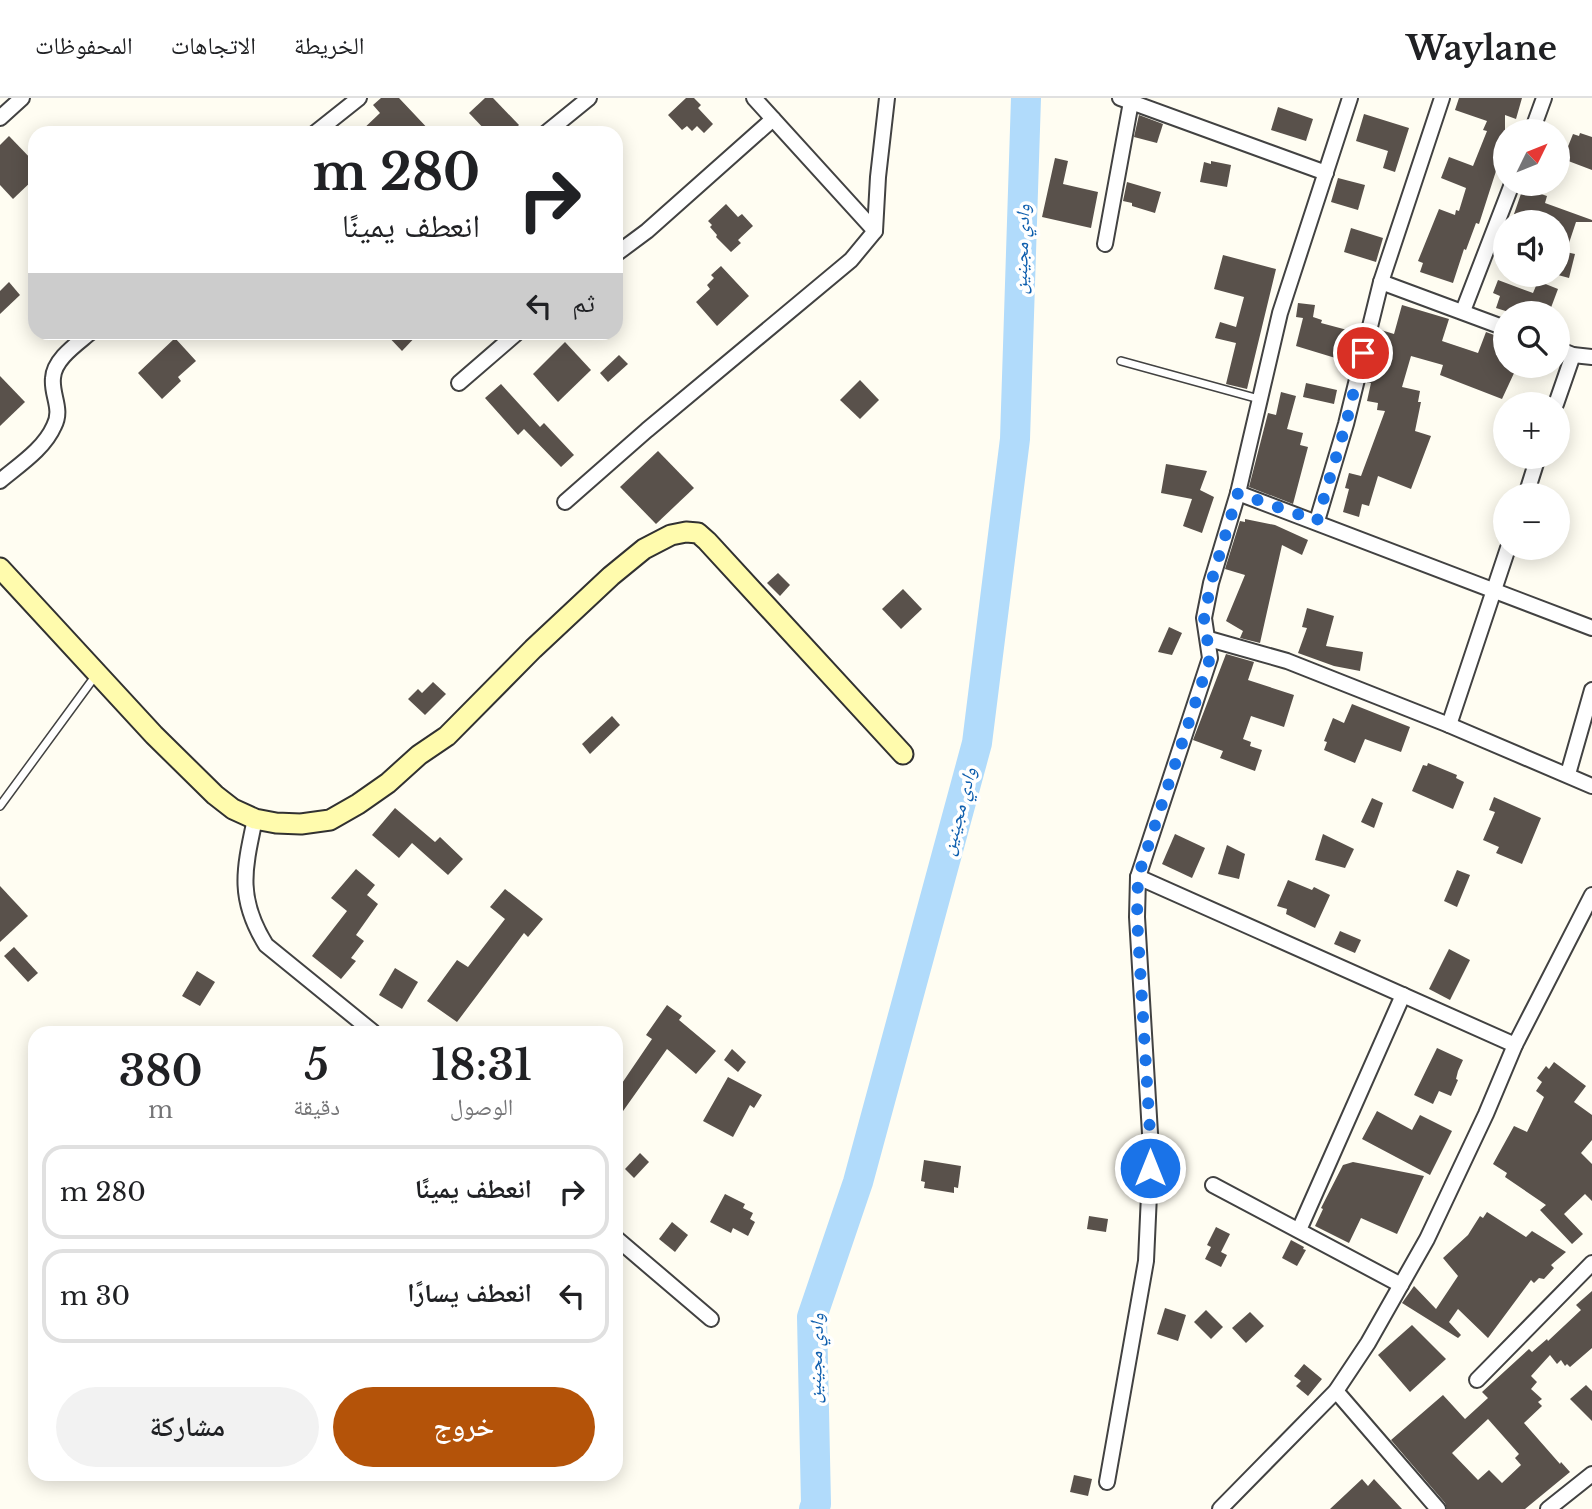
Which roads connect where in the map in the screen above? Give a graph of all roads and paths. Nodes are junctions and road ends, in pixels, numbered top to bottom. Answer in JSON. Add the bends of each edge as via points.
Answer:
{"nodes":[{"id":1,"x":22,"y":98,"type":"edge"},
{"id":2,"x":359,"y":98,"type":"edge"},
{"id":3,"x":589,"y":98,"type":"edge"},
{"id":4,"x":754,"y":98,"type":"edge"},
{"id":5,"x":887,"y":98,"type":"edge"},
{"id":6,"x":1350,"y":98,"type":"edge"},
{"id":7,"x":1442,"y":98,"type":"edge"},
{"id":8,"x":1544,"y":98,"type":"edge"},
{"id":9,"x":1125,"y":100,"type":"edge"},
{"id":10,"x":0,"y":118,"type":"edge"},
{"id":11,"x":773,"y":119,"type":"junction"},
{"id":12,"x":1536,"y":119,"type":"edge"},
{"id":13,"x":324,"y":126,"type":"edge"},
{"id":14,"x":555,"y":126,"type":"edge"},
{"id":15,"x":1326,"y":173,"type":"junction"},
{"id":16,"x":1507,"y":196,"type":"edge"},
{"id":17,"x":875,"y":231,"type":"junction"},
{"id":18,"x":1105,"y":244,"type":"dead end"},
{"id":19,"x":623,"y":249,"type":"edge"},
{"id":20,"x":1381,"y":282,"type":"junction"},
{"id":21,"x":1463,"y":311,"type":"junction"},
{"id":22,"x":1493,"y":323,"type":"edge"},
{"id":23,"x":82,"y":340,"type":"edge"},
{"id":24,"x":509,"y":340,"type":"edge"},
{"id":25,"x":1570,"y":354,"type":"edge"},
{"id":26,"x":1573,"y":355,"type":"junction"},
{"id":27,"x":1592,"y":356,"type":"edge"},
{"id":28,"x":1121,"y":361,"type":"dead end"},
{"id":29,"x":459,"y":383,"type":"dead end"},
{"id":30,"x":1560,"y":392,"type":"edge"},
{"id":31,"x":1260,"y":400,"type":"junction"},
{"id":32,"x":0,"y":481,"type":"edge"},
{"id":33,"x":1238,"y":493,"type":"junction"},
{"id":34,"x":565,"y":502,"type":"dead end"},
{"id":35,"x":1317,"y":521,"type":"junction"},
{"id":36,"x":1504,"y":560,"type":"edge"},
{"id":37,"x":0,"y":568,"type":"edge"},
{"id":38,"x":1493,"y":592,"type":"junction"},
{"id":39,"x":1592,"y":628,"type":"edge"},
{"id":40,"x":1209,"y":639,"type":"junction"},
{"id":41,"x":97,"y":674,"type":"junction"},
{"id":42,"x":1592,"y":690,"type":"edge"},
{"id":43,"x":1449,"y":725,"type":"junction"},
{"id":44,"x":903,"y":754,"type":"dead end"},
{"id":45,"x":1568,"y":774,"type":"junction"},
{"id":46,"x":1592,"y":786,"type":"edge"},
{"id":47,"x":0,"y":806,"type":"edge"},
{"id":48,"x":255,"y":819,"type":"junction"},
{"id":49,"x":1138,"y":877,"type":"junction"},
{"id":50,"x":1592,"y":895,"type":"edge"},
{"id":51,"x":1404,"y":995,"type":"junction"},
{"id":52,"x":366,"y":1026,"type":"edge"},
{"id":53,"x":1515,"y":1045,"type":"junction"},
{"id":54,"x":1213,"y":1185,"type":"dead end"},
{"id":55,"x":1299,"y":1230,"type":"junction"},
{"id":56,"x":623,"y":1244,"type":"edge"},
{"id":57,"x":1592,"y":1263,"type":"edge"},
{"id":58,"x":1401,"y":1285,"type":"junction"},
{"id":59,"x":711,"y":1319,"type":"dead end"},
{"id":60,"x":1477,"y":1380,"type":"dead end"},
{"id":61,"x":1336,"y":1391,"type":"junction"},
{"id":62,"x":1592,"y":1474,"type":"edge"},
{"id":63,"x":1107,"y":1482,"type":"dead end"},
{"id":64,"x":1220,"y":1509,"type":"edge"},
{"id":65,"x":1437,"y":1509,"type":"edge"},
{"id":66,"x":1548,"y":1509,"type":"edge"}],
"edges":[{"from":1,"to":10,"type":"street"},
{"from":2,"to":13,"type":"street"},
{"from":3,"to":14,"type":"street"},
{"from":4,"to":11,"type":"street"},
{"from":5,"to":17,"type":"street"},
{"from":6,"to":15,"type":"street"},
{"from":7,"to":20,"type":"street"},
{"from":8,"to":12,"type":"street"},
{"from":9,"to":15,"type":"street"},
{"from":9,"to":18,"type":"street"},
{"from":11,"to":17,"type":"street"},
{"from":11,"to":19,"type":"street"},
{"from":15,"to":31,"type":"street","via":[[1280,313]]},
{"from":16,"to":21,"type":"street"},
{"from":17,"to":34,"type":"street","via":[[851,260]]},
{"from":20,"to":21,"type":"street"},
{"from":20,"to":35,"type":"street"},
{"from":21,"to":22,"type":"street"},
{"from":23,"to":32,"type":"street","via":[[61,359],[52,377],[59,407],[55,426],[34,452]]},
{"from":24,"to":29,"type":"street"},
{"from":25,"to":26,"type":"street"},
{"from":26,"to":27,"type":"street"},
{"from":26,"to":30,"type":"street"},
{"from":28,"to":31,"type":"lane"},
{"from":31,"to":33,"type":"street"},
{"from":33,"to":35,"type":"street"},
{"from":33,"to":40,"type":"street","via":[[1204,618]]},
{"from":35,"to":38,"type":"street"},
{"from":36,"to":38,"type":"street"},
{"from":37,"to":41,"type":"street"},
{"from":38,"to":39,"type":"street"},
{"from":38,"to":43,"type":"street"},
{"from":40,"to":43,"type":"street","via":[[1287,661]]},
{"from":40,"to":49,"type":"street","via":[[1210,658]]},
{"from":41,"to":47,"type":"lane"},
{"from":41,"to":48,"type":"street","via":[[215,795]]},
{"from":42,"to":45,"type":"street"},
{"from":43,"to":45,"type":"street"},
{"from":44,"to":48,"type":"street","via":[[707,541],[698,533],[686,532],[656,541],[611,576],[447,736],[358,804],[317,823]]},
{"from":45,"to":46,"type":"street"},
{"from":48,"to":52,"type":"street","via":[[244,892],[255,926],[267,944]]},
{"from":49,"to":51,"type":"street"},
{"from":49,"to":63,"type":"street","via":[[1151,1150],[1146,1261]]},
{"from":50,"to":53,"type":"street"},
{"from":51,"to":53,"type":"street"},
{"from":51,"to":55,"type":"street"},
{"from":53,"to":58,"type":"street","via":[[1427,1239]]},
{"from":54,"to":55,"type":"street"},
{"from":55,"to":58,"type":"street"},
{"from":56,"to":59,"type":"street"},
{"from":57,"to":60,"type":"street"},
{"from":58,"to":61,"type":"street"},
{"from":61,"to":64,"type":"street"},
{"from":61,"to":65,"type":"street"},
{"from":62,"to":66,"type":"street"}]}
